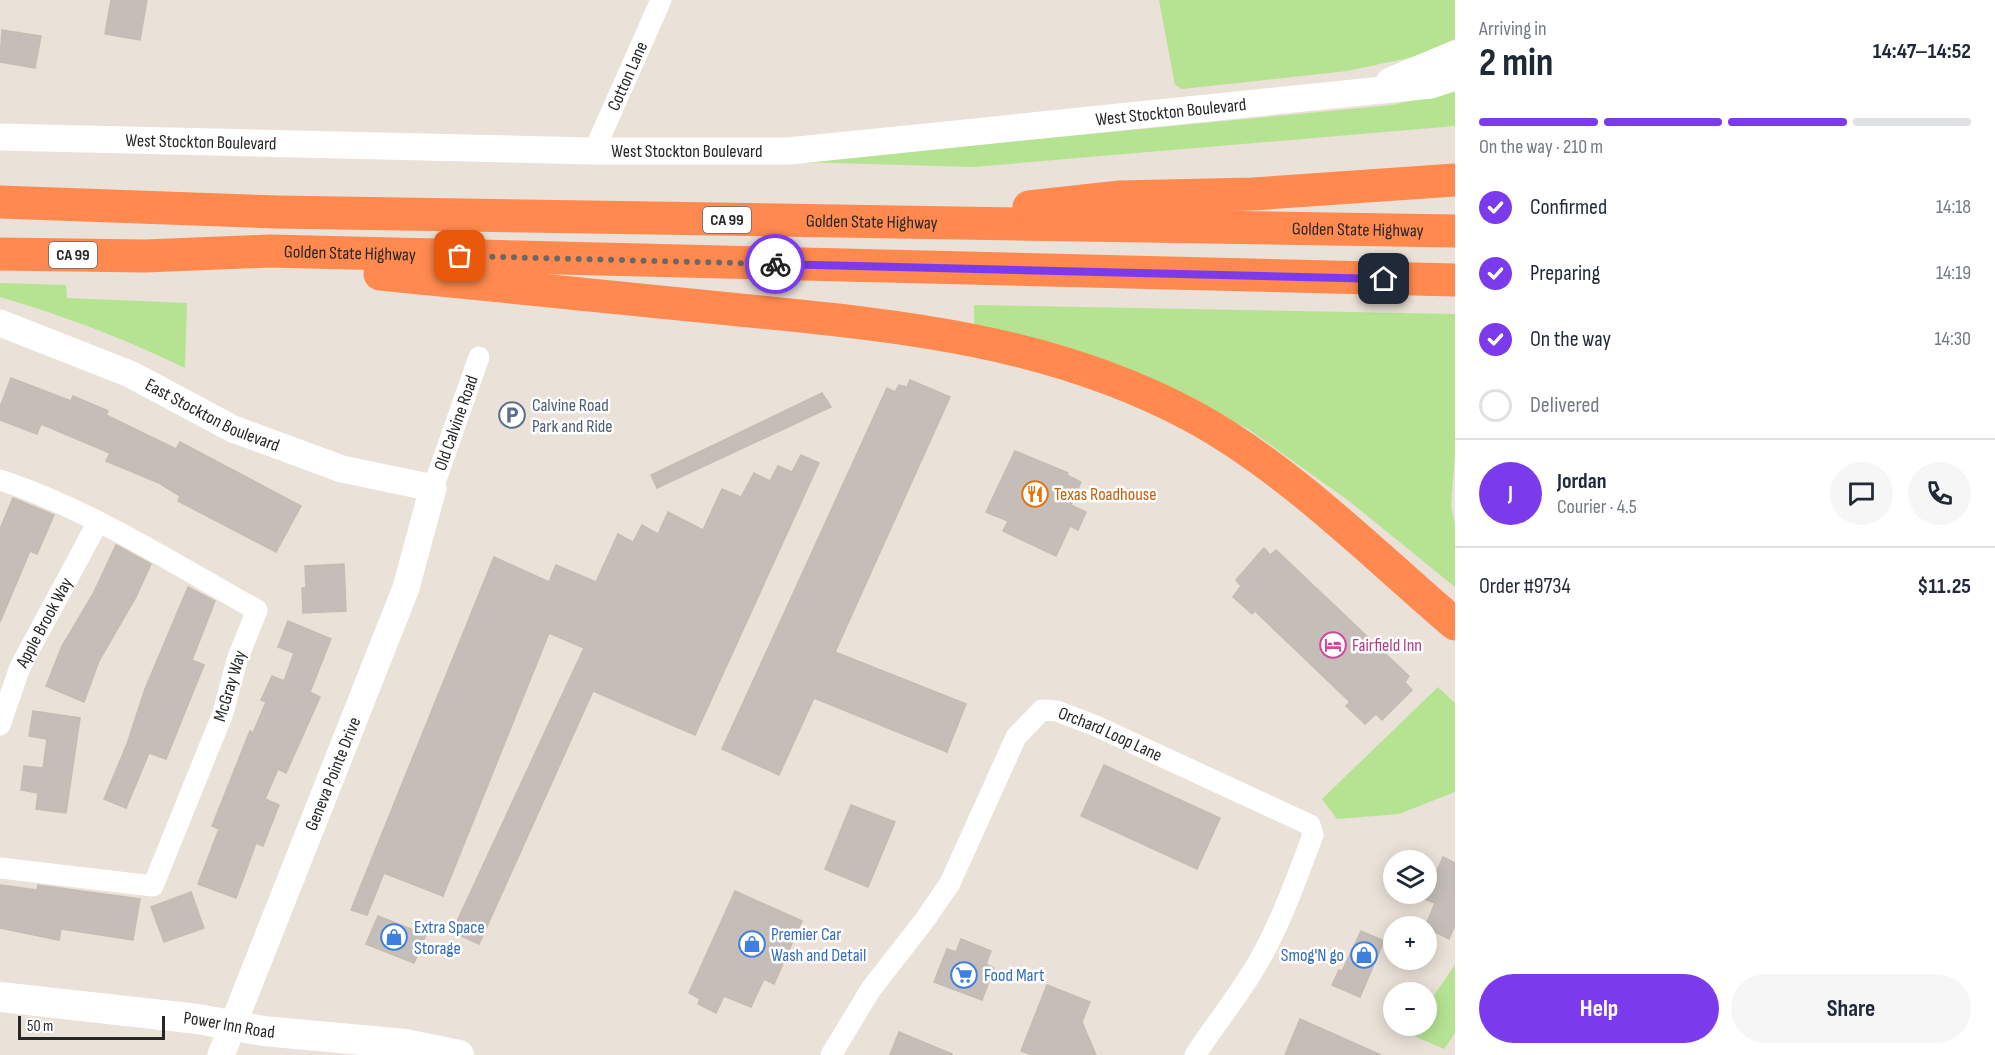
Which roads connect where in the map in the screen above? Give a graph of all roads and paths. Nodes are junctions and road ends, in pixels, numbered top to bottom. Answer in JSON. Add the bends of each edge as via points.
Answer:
{"nodes":[{"id":1,"x":661,"y":0,"type":"edge"},
{"id":2,"x":1455,"y":54,"type":"edge"},
{"id":3,"x":1455,"y":77,"type":"edge"},
{"id":4,"x":1370,"y":90,"type":"junction"},
{"id":5,"x":0,"y":137,"type":"edge"},
{"id":6,"x":594,"y":151,"type":"junction"},
{"id":7,"x":1455,"y":180,"type":"edge"},
{"id":8,"x":0,"y":202,"type":"edge"},
{"id":9,"x":891,"y":223,"type":"junction"},
{"id":10,"x":1455,"y":231,"type":"edge"},
{"id":11,"x":270,"y":251,"type":"junction"},
{"id":12,"x":0,"y":254,"type":"edge"},
{"id":13,"x":1455,"y":280,"type":"edge"},
{"id":14,"x":0,"y":322,"type":"edge"},
{"id":15,"x":479,"y":357,"type":"dead end"},
{"id":16,"x":0,"y":480,"type":"edge"},
{"id":17,"x":433,"y":488,"type":"junction"},
{"id":18,"x":98,"y":522,"type":"junction"},
{"id":19,"x":1455,"y":624,"type":"edge"},
{"id":20,"x":0,"y":725,"type":"edge"},
{"id":21,"x":0,"y":868,"type":"edge"},
{"id":22,"x":0,"y":998,"type":"edge"},
{"id":23,"x":231,"y":1027,"type":"junction"},
{"id":24,"x":221,"y":1055,"type":"edge"},
{"id":25,"x":459,"y":1055,"type":"edge"},
{"id":26,"x":831,"y":1055,"type":"edge"},
{"id":27,"x":1195,"y":1055,"type":"edge"}],
"edges":[{"from":1,"to":6,"type":"street","name":"Cotton Lane"},
{"from":2,"to":4,"type":"street","name":"West Stockton Boulevard"},
{"from":3,"to":4,"type":"street","name":"West Stockton Boulevard","via":[[1431,85]]},
{"from":4,"to":6,"type":"street","name":"West Stockton Boulevard","via":[[789,151]]},
{"from":5,"to":6,"type":"street","name":"West Stockton Boulevard"},
{"from":7,"to":9,"type":"highway","via":[[1253,194],[1120,197]]},
{"from":8,"to":9,"type":"highway","name":"Golden State Highway","number":"CA 99","via":[[277,212]]},
{"from":9,"to":10,"type":"highway","name":"Golden State Highway","number":"CA 99"},
{"from":11,"to":12,"type":"highway","name":"Golden State Highway","number":"CA 99","via":[[145,256]]},
{"from":11,"to":13,"type":"highway","name":"Golden State Highway","number":"CA 99"},
{"from":11,"to":19,"type":"highway","via":[[370,273],[923,330],[1042,356],[1141,391],[1228,438],[1309,499]]},
{"from":14,"to":17,"type":"street","name":"East Stockton Boulevard","via":[[130,374],[233,429],[342,470]]},
{"from":15,"to":17,"type":"street","name":"Old Calvine Road"},
{"from":16,"to":18,"type":"street","name":"McGray Way"},
{"from":17,"to":23,"type":"street","name":"Geneva Pointe Drive","via":[[406,588]]},
{"from":18,"to":20,"type":"street","name":"Apple Brook Way","via":[[20,667]]},
{"from":18,"to":21,"type":"street","name":"McGray Way","via":[[257,610],[237,660],[223,713],[153,885]]},
{"from":22,"to":23,"type":"main road","name":"Power Inn Road","via":[[198,1019]]},
{"from":23,"to":24,"type":"street","name":"Geneva Pointe Drive"},
{"from":23,"to":25,"type":"main road","name":"Power Inn Road","via":[[405,1044]]},
{"from":26,"to":27,"type":"street","name":"Orchard Loop Lane","via":[[871,988],[950,883],[1016,736],[1042,710],[1057,711],[1096,726],[1310,825],[1313,835],[1284,910],[1260,958]]}]}
